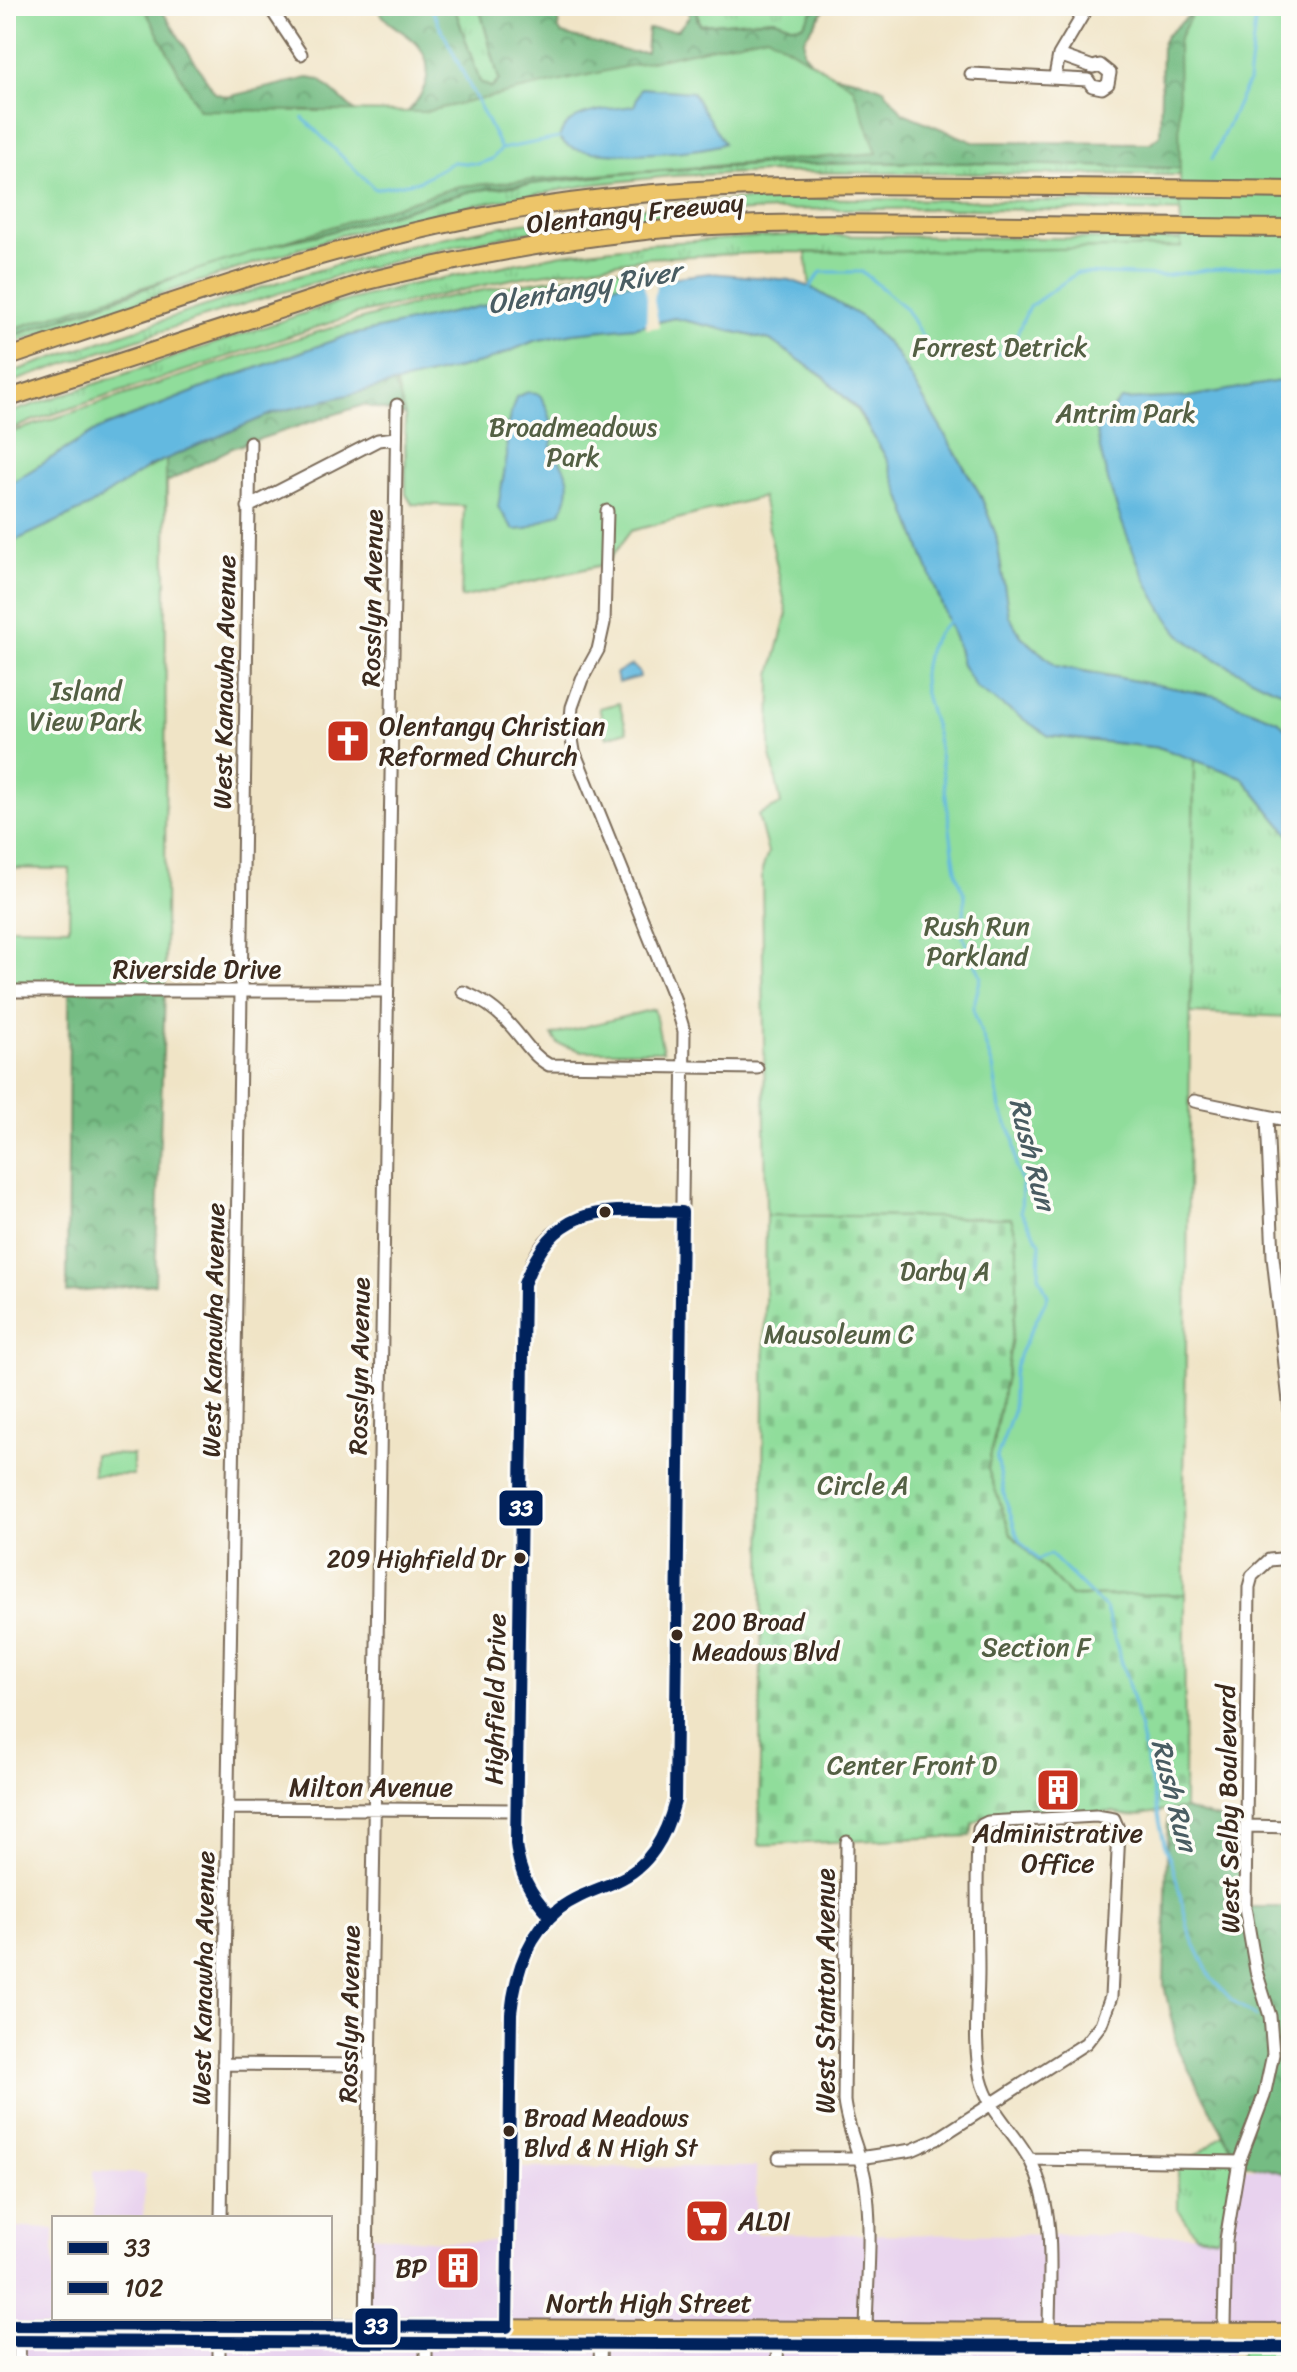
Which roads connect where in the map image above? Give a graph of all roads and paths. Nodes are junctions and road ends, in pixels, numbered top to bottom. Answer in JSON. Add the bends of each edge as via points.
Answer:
{"nodes":[{"id":1,"x":269,"y":6,"type":"edge"},
{"id":2,"x":1088,"y":6,"type":"edge"},
{"id":3,"x":301,"y":54,"type":"dead end"},
{"id":4,"x":1059,"y":55,"type":"junction"},
{"id":5,"x":971,"y":74,"type":"dead end"},
{"id":6,"x":1055,"y":76,"type":"junction"},
{"id":7,"x":1291,"y":190,"type":"edge"},
{"id":8,"x":1291,"y":228,"type":"edge"},
{"id":9,"x":6,"y":358,"type":"edge"},
{"id":10,"x":6,"y":399,"type":"edge"},
{"id":11,"x":397,"y":405,"type":"dead end"},
{"id":12,"x":396,"y":438,"type":"junction"},
{"id":13,"x":250,"y":442,"type":"dead end"},
{"id":14,"x":248,"y":507,"type":"junction"},
{"id":15,"x":607,"y":511,"type":"dead end"},
{"id":16,"x":6,"y":991,"type":"edge"},
{"id":17,"x":241,"y":991,"type":"junction"},
{"id":18,"x":387,"y":991,"type":"junction"},
{"id":19,"x":463,"y":992,"type":"dead end"},
{"id":20,"x":684,"y":1067,"type":"junction"},
{"id":21,"x":757,"y":1068,"type":"dead end"},
{"id":22,"x":1194,"y":1101,"type":"dead end"},
{"id":23,"x":1267,"y":1117,"type":"junction"},
{"id":24,"x":1291,"y":1121,"type":"edge"},
{"id":25,"x":682,"y":1212,"type":"junction"},
{"id":26,"x":1277,"y":1298,"type":"junction"},
{"id":27,"x":1291,"y":1300,"type":"edge"},
{"id":28,"x":1291,"y":1419,"type":"edge"},
{"id":29,"x":1291,"y":1558,"type":"edge"},
{"id":30,"x":227,"y":1808,"type":"junction"},
{"id":31,"x":374,"y":1809,"type":"junction"},
{"id":32,"x":515,"y":1810,"type":"junction"},
{"id":33,"x":1247,"y":1826,"type":"junction"},
{"id":34,"x":1291,"y":1827,"type":"edge"},
{"id":35,"x":847,"y":1842,"type":"dead end"},
{"id":36,"x":550,"y":1915,"type":"junction"},
{"id":37,"x":223,"y":2064,"type":"junction"},
{"id":38,"x":370,"y":2065,"type":"junction"},
{"id":39,"x":991,"y":2105,"type":"junction"},
{"id":40,"x":779,"y":2158,"type":"dead end"},
{"id":41,"x":859,"y":2158,"type":"junction"},
{"id":42,"x":1030,"y":2159,"type":"junction"},
{"id":43,"x":1239,"y":2162,"type":"junction"},
{"id":44,"x":221,"y":2216,"type":"edge"},
{"id":45,"x":219,"y":2322,"type":"edge"},
{"id":46,"x":13,"y":2325,"type":"edge"},
{"id":47,"x":366,"y":2327,"type":"junction"},
{"id":48,"x":426,"y":2327,"type":"junction"},
{"id":49,"x":507,"y":2327,"type":"junction"},
{"id":50,"x":601,"y":2327,"type":"junction"},
{"id":51,"x":778,"y":2328,"type":"junction"},
{"id":52,"x":866,"y":2329,"type":"junction"},
{"id":53,"x":931,"y":2329,"type":"junction"},
{"id":54,"x":1049,"y":2330,"type":"junction"},
{"id":55,"x":1086,"y":2330,"type":"junction"},
{"id":56,"x":1224,"y":2331,"type":"junction"},
{"id":57,"x":1291,"y":2331,"type":"edge"},
{"id":58,"x":19,"y":2366,"type":"edge"},
{"id":59,"x":219,"y":2366,"type":"edge"},
{"id":60,"x":426,"y":2366,"type":"edge"},
{"id":61,"x":600,"y":2366,"type":"edge"},
{"id":62,"x":777,"y":2366,"type":"edge"},
{"id":63,"x":930,"y":2366,"type":"edge"},
{"id":64,"x":1086,"y":2366,"type":"edge"},
{"id":65,"x":1223,"y":2366,"type":"edge"}],
"edges":[{"from":1,"to":3,"type":"street"},
{"from":2,"to":4,"type":"street"},
{"from":4,"to":6,"type":"street"},
{"from":4,"to":6,"type":"street","via":[[1100,65],[1110,79],[1102,88],[1088,80]]},
{"from":5,"to":6,"type":"street"},
{"from":7,"to":9,"type":"highway","name":"Olentangy Freeway","via":[[812,184],[634,194],[512,211],[395,236],[307,259]]},
{"from":8,"to":10,"type":"highway","name":"Olentangy Freeway","via":[[888,223],[638,232],[533,246],[368,281]]},
{"from":11,"to":12,"type":"street","name":"Rosslyn Avenue"},
{"from":12,"to":14,"type":"street","via":[[378,440]]},
{"from":12,"to":18,"type":"street","name":"Rosslyn Avenue"},
{"from":13,"to":14,"type":"street","name":"West Kanawha Avenue"},
{"from":14,"to":17,"type":"street","name":"West Kanawha Avenue"},
{"from":15,"to":20,"type":"street","via":[[604,623],[598,650],[574,699],[570,728],[574,751],[677,1006],[684,1031]]},
{"from":16,"to":17,"type":"street","name":"Riverside Drive"},
{"from":17,"to":18,"type":"street","name":"Riverside Drive"},
{"from":17,"to":30,"type":"street","name":"West Kanawha Avenue"},
{"from":18,"to":31,"type":"street","name":"Rosslyn Avenue"},
{"from":19,"to":20,"type":"street","via":[[486,1003],[549,1065]]},
{"from":20,"to":21,"type":"street"},
{"from":20,"to":25,"type":"street"},
{"from":22,"to":23,"type":"street"},
{"from":23,"to":24,"type":"street"},
{"from":23,"to":26,"type":"street"},
{"from":25,"to":32,"type":"street","name":"Highfield Drive","via":[[598,1212],[566,1222],[536,1251],[524,1284]]},
{"from":25,"to":36,"type":"street","via":[[675,1801],[662,1840],[641,1867]]},
{"from":26,"to":27,"type":"street"},
{"from":26,"to":28,"type":"street"},
{"from":29,"to":33,"type":"street","name":"West Selby Boulevard","via":[[1269,1560],[1252,1576],[1249,1587]]},
{"from":30,"to":31,"type":"street","name":"Milton Avenue"},
{"from":30,"to":37,"type":"street","name":"West Kanawha Avenue"},
{"from":31,"to":32,"type":"street","name":"Milton Avenue"},
{"from":31,"to":38,"type":"street","name":"Rosslyn Avenue"},
{"from":32,"to":36,"type":"street","name":"Highfield Drive","via":[[521,1876]]},
{"from":33,"to":34,"type":"street"},
{"from":33,"to":43,"type":"street","name":"West Selby Boulevard","via":[[1245,1907],[1273,2036],[1264,2096]]},
{"from":35,"to":41,"type":"street","name":"West Stanton Avenue","via":[[844,2101]]},
{"from":36,"to":49,"type":"street","via":[[522,1961],[512,2001]]},
{"from":37,"to":38,"type":"street"},
{"from":37,"to":44,"type":"street","name":"West Kanawha Avenue"},
{"from":38,"to":47,"type":"street","name":"Rosslyn Avenue"},
{"from":39,"to":39,"type":"street","via":[[978,2056],[979,1829],[985,1822],[1114,1819],[1118,1824],[1108,2011],[1086,2043]]},
{"from":39,"to":41,"type":"street","via":[[912,2150]]},
{"from":39,"to":42,"type":"street"},
{"from":40,"to":41,"type":"street"},
{"from":41,"to":52,"type":"street","name":"West Stanton Avenue","via":[[868,2213]]},
{"from":42,"to":43,"type":"street"},
{"from":42,"to":54,"type":"street","via":[[1049,2222]]},
{"from":43,"to":56,"type":"street","name":"West Selby Boulevard","via":[[1225,2246]]},
{"from":45,"to":46,"type":"main road","name":"North High Street"},
{"from":45,"to":47,"type":"main road","name":"North High Street"},
{"from":45,"to":59,"type":"street"},
{"from":46,"to":58,"type":"street"},
{"from":47,"to":48,"type":"main road","name":"North High Street"},
{"from":48,"to":49,"type":"main road","name":"North High Street"},
{"from":48,"to":60,"type":"street"},
{"from":49,"to":50,"type":"main road","name":"North High Street"},
{"from":50,"to":51,"type":"main road","name":"North High Street"},
{"from":50,"to":61,"type":"street"},
{"from":51,"to":52,"type":"main road","name":"North High Street"},
{"from":51,"to":62,"type":"street"},
{"from":52,"to":53,"type":"main road","name":"North High Street"},
{"from":53,"to":54,"type":"main road","name":"North High Street"},
{"from":53,"to":63,"type":"main road"},
{"from":54,"to":55,"type":"main road","name":"North High Street"},
{"from":55,"to":56,"type":"main road","name":"North High Street"},
{"from":55,"to":64,"type":"street"},
{"from":56,"to":57,"type":"main road","name":"North High Street"},
{"from":56,"to":65,"type":"street","name":"West Selby Boulevard"}]}
